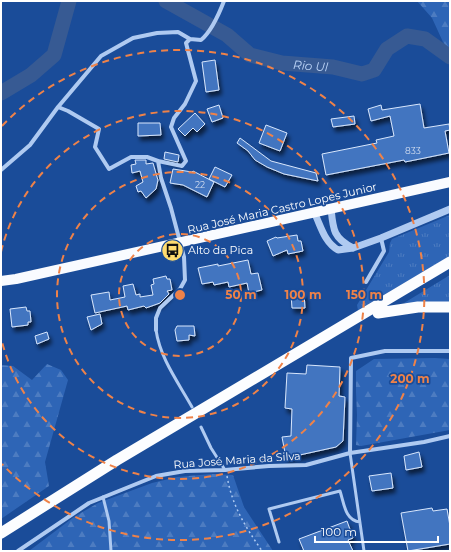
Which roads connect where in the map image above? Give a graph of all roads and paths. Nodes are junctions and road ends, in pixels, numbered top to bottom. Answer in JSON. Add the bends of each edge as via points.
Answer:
{"nodes":[{"id":1,"x":224,"y":1,"type":"edge"},
{"id":2,"x":190,"y":39,"type":"junction"},
{"id":3,"x":58,"y":107,"type":"junction"},
{"id":4,"x":158,"y":161,"type":"junction"},
{"id":5,"x":1,"y":170,"type":"edge"},
{"id":6,"x":450,"y":182,"type":"edge"},
{"id":7,"x":331,"y":208,"type":"junction"},
{"id":8,"x":450,"y":209,"type":"edge"},
{"id":9,"x":314,"y":212,"type":"junction"},
{"id":10,"x":381,"y":238,"type":"junction"},
{"id":11,"x":180,"y":243,"type":"junction"},
{"id":12,"x":353,"y":248,"type":"junction"},
{"id":13,"x":450,"y":262,"type":"edge"},
{"id":14,"x":450,"y":270,"type":"edge"},
{"id":15,"x":1,"y":281,"type":"edge"},
{"id":16,"x":366,"y":282,"type":"dead end"},
{"id":17,"x":450,"y":307,"type":"edge"},
{"id":18,"x":378,"y":313,"type":"junction"},
{"id":19,"x":156,"y":330,"type":"joint"},
{"id":20,"x":450,"y":351,"type":"edge"},
{"id":21,"x":192,"y":407,"type":"dead end"},
{"id":22,"x":201,"y":427,"type":"dead end"},
{"id":23,"x":450,"y":436,"type":"edge"},
{"id":24,"x":350,"y":453,"type":"junction"},
{"id":25,"x":226,"y":470,"type":"junction"},
{"id":26,"x":103,"y":497,"type":"junction"},
{"id":27,"x":360,"y":522,"type":"junction"},
{"id":28,"x":1,"y":533,"type":"edge"},
{"id":29,"x":1,"y":540,"type":"edge"},
{"id":30,"x":279,"y":542,"type":"dead end"},
{"id":31,"x":18,"y":551,"type":"edge"},
{"id":32,"x":111,"y":551,"type":"edge"},
{"id":33,"x":262,"y":551,"type":"edge"},
{"id":34,"x":364,"y":551,"type":"edge"}],
"edges":[{"from":1,"to":2,"type":"street","via":[[207,36],[202,40]]},
{"from":2,"to":3,"type":"street","via":[[178,32],[132,38],[101,56]]},
{"from":2,"to":4,"type":"street","via":[[186,43],[196,81],[171,127],[186,160],[182,166]]},
{"from":3,"to":4,"type":"street","via":[[99,129],[95,147],[109,169],[131,157],[147,157]]},
{"from":3,"to":5,"type":"street","via":[[30,146]]},
{"from":4,"to":11,"type":"street"},
{"from":6,"to":7,"type":"main road","name":"Rua José Maria Castro Lopes Junior"},
{"from":7,"to":9,"type":"main road","name":"Rua José Maria Castro Lopes Junior"},
{"from":7,"to":12,"type":"street","via":[[336,236]]},
{"from":8,"to":10,"type":"street"},
{"from":9,"to":11,"type":"main road","name":"Rua José Maria Castro Lopes Junior"},
{"from":9,"to":12,"type":"street","via":[[331,246],[338,250]]},
{"from":10,"to":12,"type":"street"},
{"from":10,"to":16,"type":"street","via":[[384,251]]},
{"from":11,"to":15,"type":"main road","name":"Rua José Maria Castro Lopes Junior"},
{"from":11,"to":19,"type":"street","via":[[185,280],[180,289],[160,308],[156,318]]},
{"from":13,"to":28,"type":"highway","via":[[117,460]]},
{"from":14,"to":18,"type":"highway"},
{"from":17,"to":18,"type":"highway","via":[[418,307]]},
{"from":18,"to":29,"type":"highway","via":[[100,478]]},
{"from":19,"to":21,"type":"lane","via":[[169,368]]},
{"from":20,"to":24,"type":"street","via":[[385,351],[351,358]]},
{"from":22,"to":25,"type":"lane"},
{"from":23,"to":24,"type":"street","name":"Rua José Maria da Silva"},
{"from":24,"to":25,"type":"street","name":"Rua José Maria da Silva","via":[[306,465]]},
{"from":24,"to":27,"type":"lane"},
{"from":25,"to":26,"type":"street","name":"Rua José Maria da Silva","via":[[184,471],[156,476]]},
{"from":25,"to":33,"type":"path","via":[[229,489],[243,523]]},
{"from":26,"to":31,"type":"street","name":"Rua José Maria da Silva","via":[[89,503]]},
{"from":26,"to":32,"type":"lane","via":[[109,521]]},
{"from":27,"to":30,"type":"lane","via":[[354,522],[347,515],[340,491],[269,509]]},
{"from":27,"to":34,"type":"lane"}]}
